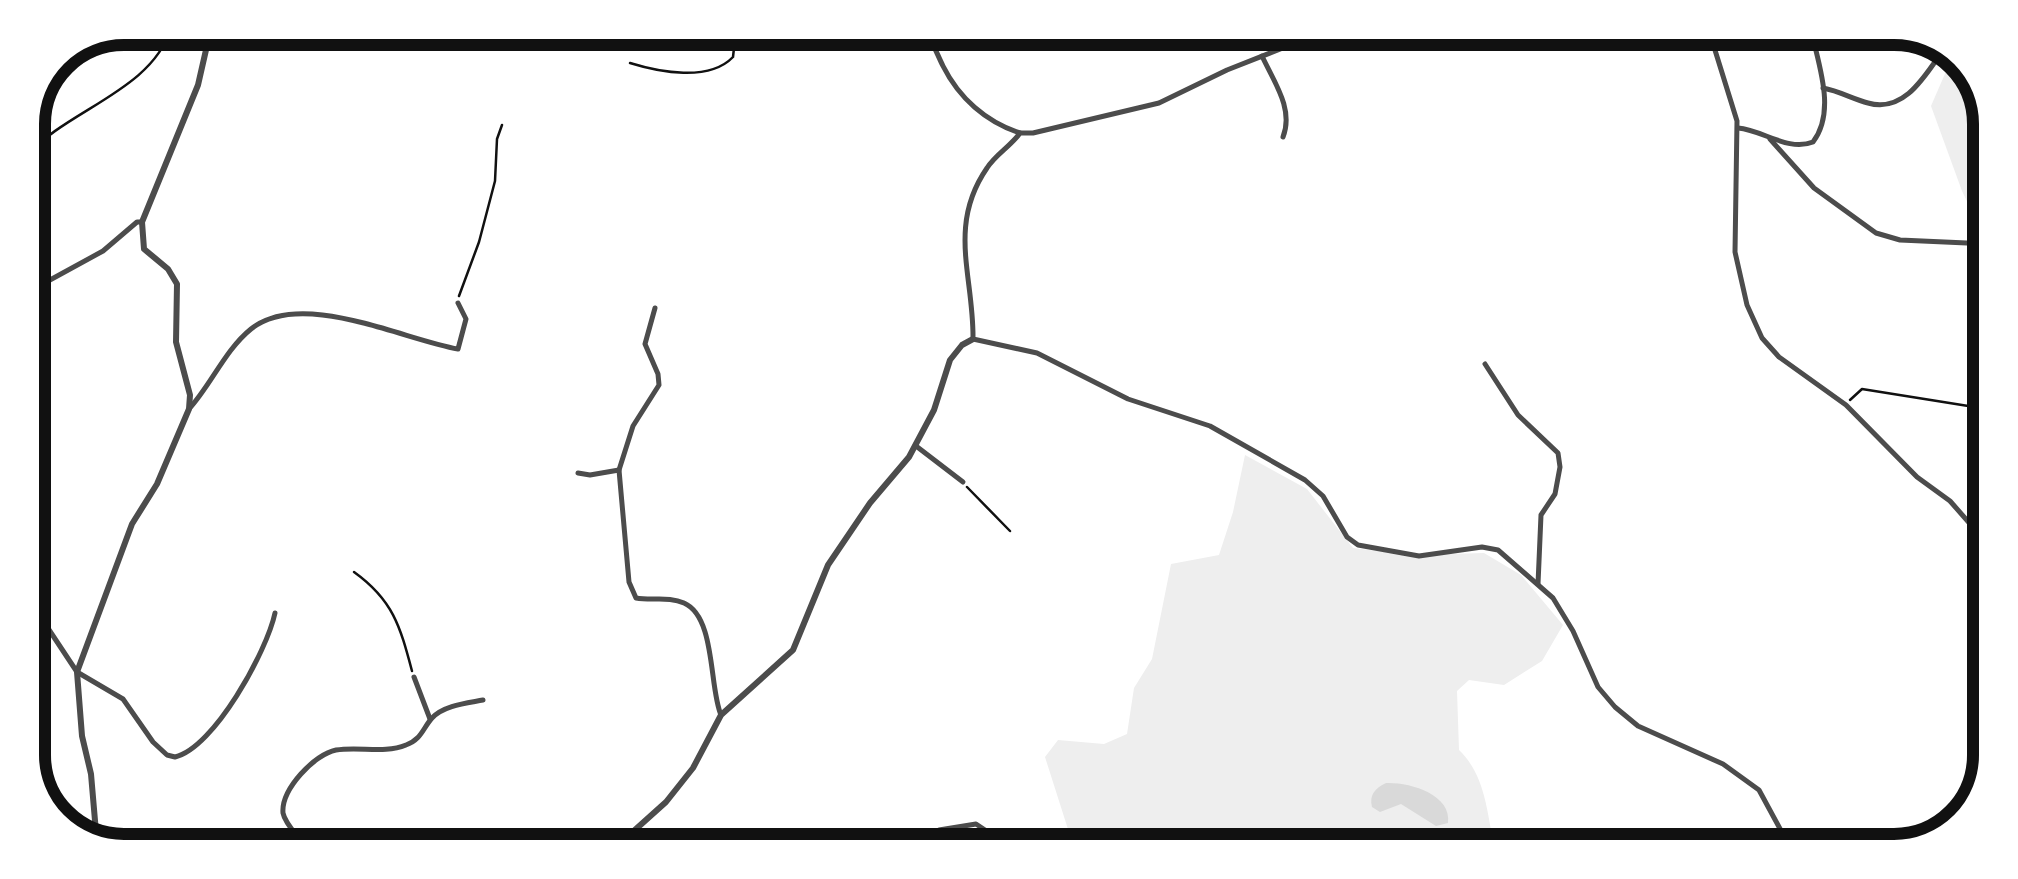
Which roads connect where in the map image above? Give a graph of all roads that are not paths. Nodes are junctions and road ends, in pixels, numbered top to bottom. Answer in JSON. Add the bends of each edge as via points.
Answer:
{"nodes":[{"id":1,"x":207,"y":45,"type":"edge"},
{"id":2,"x":933,"y":45,"type":"edge"},
{"id":3,"x":1290,"y":45,"type":"edge"},
{"id":4,"x":1713,"y":45,"type":"edge"},
{"id":5,"x":1814,"y":45,"type":"edge"},
{"id":6,"x":1262,"y":56,"type":"junction"},
{"id":7,"x":1937,"y":58,"type":"edge"},
{"id":8,"x":1823,"y":88,"type":"junction"},
{"id":9,"x":1738,"y":128,"type":"junction"},
{"id":10,"x":1020,"y":133,"type":"junction"},
{"id":11,"x":1282,"y":137,"type":"dead end"},
{"id":12,"x":1770,"y":139,"type":"junction"},
{"id":13,"x":142,"y":222,"type":"junction"},
{"id":14,"x":1973,"y":243,"type":"edge"},
{"id":15,"x":45,"y":283,"type":"edge"},
{"id":16,"x":458,"y":302,"type":"road end"},
{"id":17,"x":655,"y":308,"type":"dead end"},
{"id":18,"x":973,"y":338,"type":"junction"},
{"id":19,"x":1485,"y":364,"type":"dead end"},
{"id":20,"x":190,"y":408,"type":"junction"},
{"id":21,"x":916,"y":446,"type":"junction"},
{"id":22,"x":619,"y":470,"type":"junction"},
{"id":23,"x":578,"y":472,"type":"dead end"},
{"id":24,"x":962,"y":482,"type":"road end"},
{"id":25,"x":1973,"y":527,"type":"edge"},
{"id":26,"x":1538,"y":584,"type":"junction"},
{"id":27,"x":275,"y":613,"type":"dead end"},
{"id":28,"x":45,"y":623,"type":"edge"},
{"id":29,"x":78,"y":672,"type":"junction"},
{"id":30,"x":414,"y":677,"type":"road end"},
{"id":31,"x":484,"y":700,"type":"dead end"},
{"id":32,"x":721,"y":714,"type":"junction"},
{"id":33,"x":430,"y":719,"type":"junction"},
{"id":34,"x":96,"y":829,"type":"edge"},
{"id":35,"x":296,"y":834,"type":"edge"},
{"id":36,"x":631,"y":834,"type":"edge"},
{"id":37,"x":927,"y":834,"type":"edge"},
{"id":38,"x":992,"y":834,"type":"edge"},
{"id":39,"x":1783,"y":834,"type":"edge"}],
"edges":[{"from":1,"to":13,"type":"street","via":[[194,96]]},
{"from":2,"to":10,"type":"street","via":[[972,106]]},
{"from":3,"to":6,"type":"street"},
{"from":4,"to":9,"type":"street"},
{"from":5,"to":8,"type":"street"},
{"from":6,"to":10,"type":"street","via":[[1158,103]]},
{"from":6,"to":11,"type":"street","via":[[1286,109]]},
{"from":7,"to":8,"type":"street","via":[[1893,104]]},
{"from":8,"to":12,"type":"street","via":[[1814,142]]},
{"from":9,"to":12,"type":"street"},
{"from":9,"to":25,"type":"street","via":[[1733,230],[1762,338],[1846,405]]},
{"from":10,"to":18,"type":"street","via":[[985,171],[966,223]]},
{"from":12,"to":14,"type":"street","via":[[1814,188],[1876,233]]},
{"from":13,"to":15,"type":"street"},
{"from":13,"to":20,"type":"street","via":[[144,249],[177,284],[176,342]]},
{"from":16,"to":20,"type":"street","via":[[466,318],[458,349],[378,325],[284,314],[260,323]]},
{"from":17,"to":22,"type":"street","via":[[645,344],[659,385],[633,426]]},
{"from":18,"to":21,"type":"street","via":[[950,360]]},
{"from":18,"to":26,"type":"street","via":[[1037,353],[1128,399],[1210,426],[1305,480],[1358,546],[1419,556],[1498,550]]},
{"from":19,"to":26,"type":"street","via":[[1518,415],[1558,453],[1556,494],[1540,515]]},
{"from":20,"to":29,"type":"street","via":[[132,524]]},
{"from":21,"to":24,"type":"street"},
{"from":21,"to":32,"type":"street","via":[[840,545],[793,650]]},
{"from":22,"to":23,"type":"street"},
{"from":22,"to":32,"type":"street","via":[[630,589],[636,598],[676,600],[692,608]]},
{"from":26,"to":39,"type":"street","via":[[1566,618],[1598,687],[1615,707],[1638,726],[1739,774],[1760,790]]},
{"from":27,"to":29,"type":"street","via":[[240,692],[181,756],[161,750],[118,694]]},
{"from":28,"to":29,"type":"street"},
{"from":29,"to":34,"type":"street"},
{"from":30,"to":33,"type":"street"},
{"from":31,"to":33,"type":"street"},
{"from":32,"to":36,"type":"street","via":[[693,768]]},
{"from":33,"to":35,"type":"street","via":[[403,746],[318,758],[288,792],[283,809]]},
{"from":37,"to":38,"type":"street","via":[[976,824]]}]}
